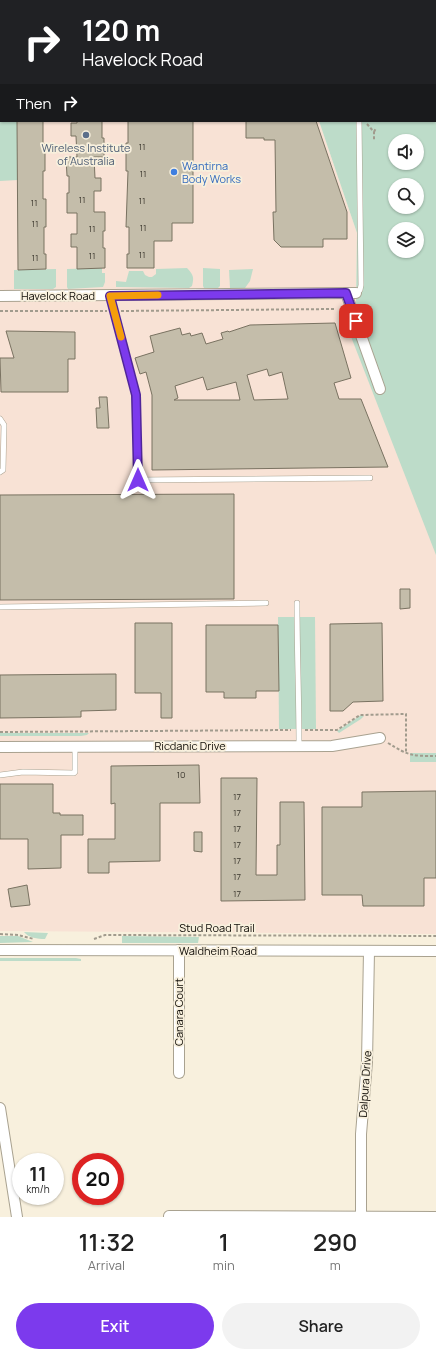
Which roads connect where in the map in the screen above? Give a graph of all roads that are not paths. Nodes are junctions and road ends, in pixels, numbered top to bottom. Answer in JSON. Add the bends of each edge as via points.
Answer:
{"nodes":[{"id":1,"x":359,"y":122,"type":"edge"},
{"id":2,"x":351,"y":293,"type":"junction"},
{"id":3,"x":0,"y":296,"type":"edge"},
{"id":4,"x":110,"y":296,"type":"junction"},
{"id":5,"x":380,"y":389,"type":"dead end"},
{"id":6,"x":0,"y":418,"type":"edge"},
{"id":7,"x":0,"y":472,"type":"edge"},
{"id":8,"x":370,"y":478,"type":"dead end"},
{"id":9,"x":266,"y":603,"type":"dead end"},
{"id":10,"x":297,"y":603,"type":"dead end"},
{"id":11,"x":0,"y":607,"type":"edge"},
{"id":12,"x":380,"y":738,"type":"road end"},
{"id":13,"x":299,"y":746,"type":"junction"},
{"id":14,"x":0,"y":747,"type":"edge"},
{"id":15,"x":75,"y":747,"type":"junction"},
{"id":16,"x":0,"y":775,"type":"edge"},
{"id":17,"x":0,"y":950,"type":"edge"},
{"id":18,"x":179,"y":950,"type":"junction"},
{"id":19,"x":369,"y":951,"type":"junction"},
{"id":20,"x":436,"y":951,"type":"edge"},
{"id":21,"x":180,"y":1073,"type":"dead end"},
{"id":22,"x":0,"y":1108,"type":"edge"},
{"id":23,"x":169,"y":1216,"type":"edge"},
{"id":24,"x":361,"y":1216,"type":"junction"},
{"id":25,"x":17,"y":1217,"type":"edge"},
{"id":26,"x":436,"y":1217,"type":"edge"}],
"edges":[{"from":1,"to":2,"type":"lane","via":[[361,285],[360,290]]},
{"from":2,"to":4,"type":"street","name":"Havelock Road"},
{"from":2,"to":5,"type":"street"},
{"from":3,"to":4,"type":"street","name":"Havelock Road"},
{"from":4,"to":8,"type":"lane","via":[[136,395],[138,480]]},
{"from":6,"to":7,"type":"lane","via":[[4,432],[3,470]]},
{"from":9,"to":11,"type":"lane"},
{"from":10,"to":13,"type":"lane"},
{"from":12,"to":13,"type":"street","name":"Ricdanic Drive","via":[[332,746]]},
{"from":13,"to":15,"type":"street","name":"Ricdanic Drive"},
{"from":14,"to":15,"type":"street","name":"Ricdanic Drive"},
{"from":15,"to":16,"type":"lane","via":[[74,773],[23,772]]},
{"from":17,"to":18,"type":"street","name":"Waldheim Road"},
{"from":18,"to":19,"type":"street","name":"Waldheim Road"},
{"from":18,"to":21,"type":"street","name":"Canara Court"},
{"from":19,"to":20,"type":"street","name":"Waldheim Road"},
{"from":19,"to":24,"type":"street","name":"Dalpura Drive","via":[[367,1062],[361,1134]]},
{"from":22,"to":25,"type":"street"},
{"from":23,"to":24,"type":"street"},
{"from":24,"to":26,"type":"street"}]}
